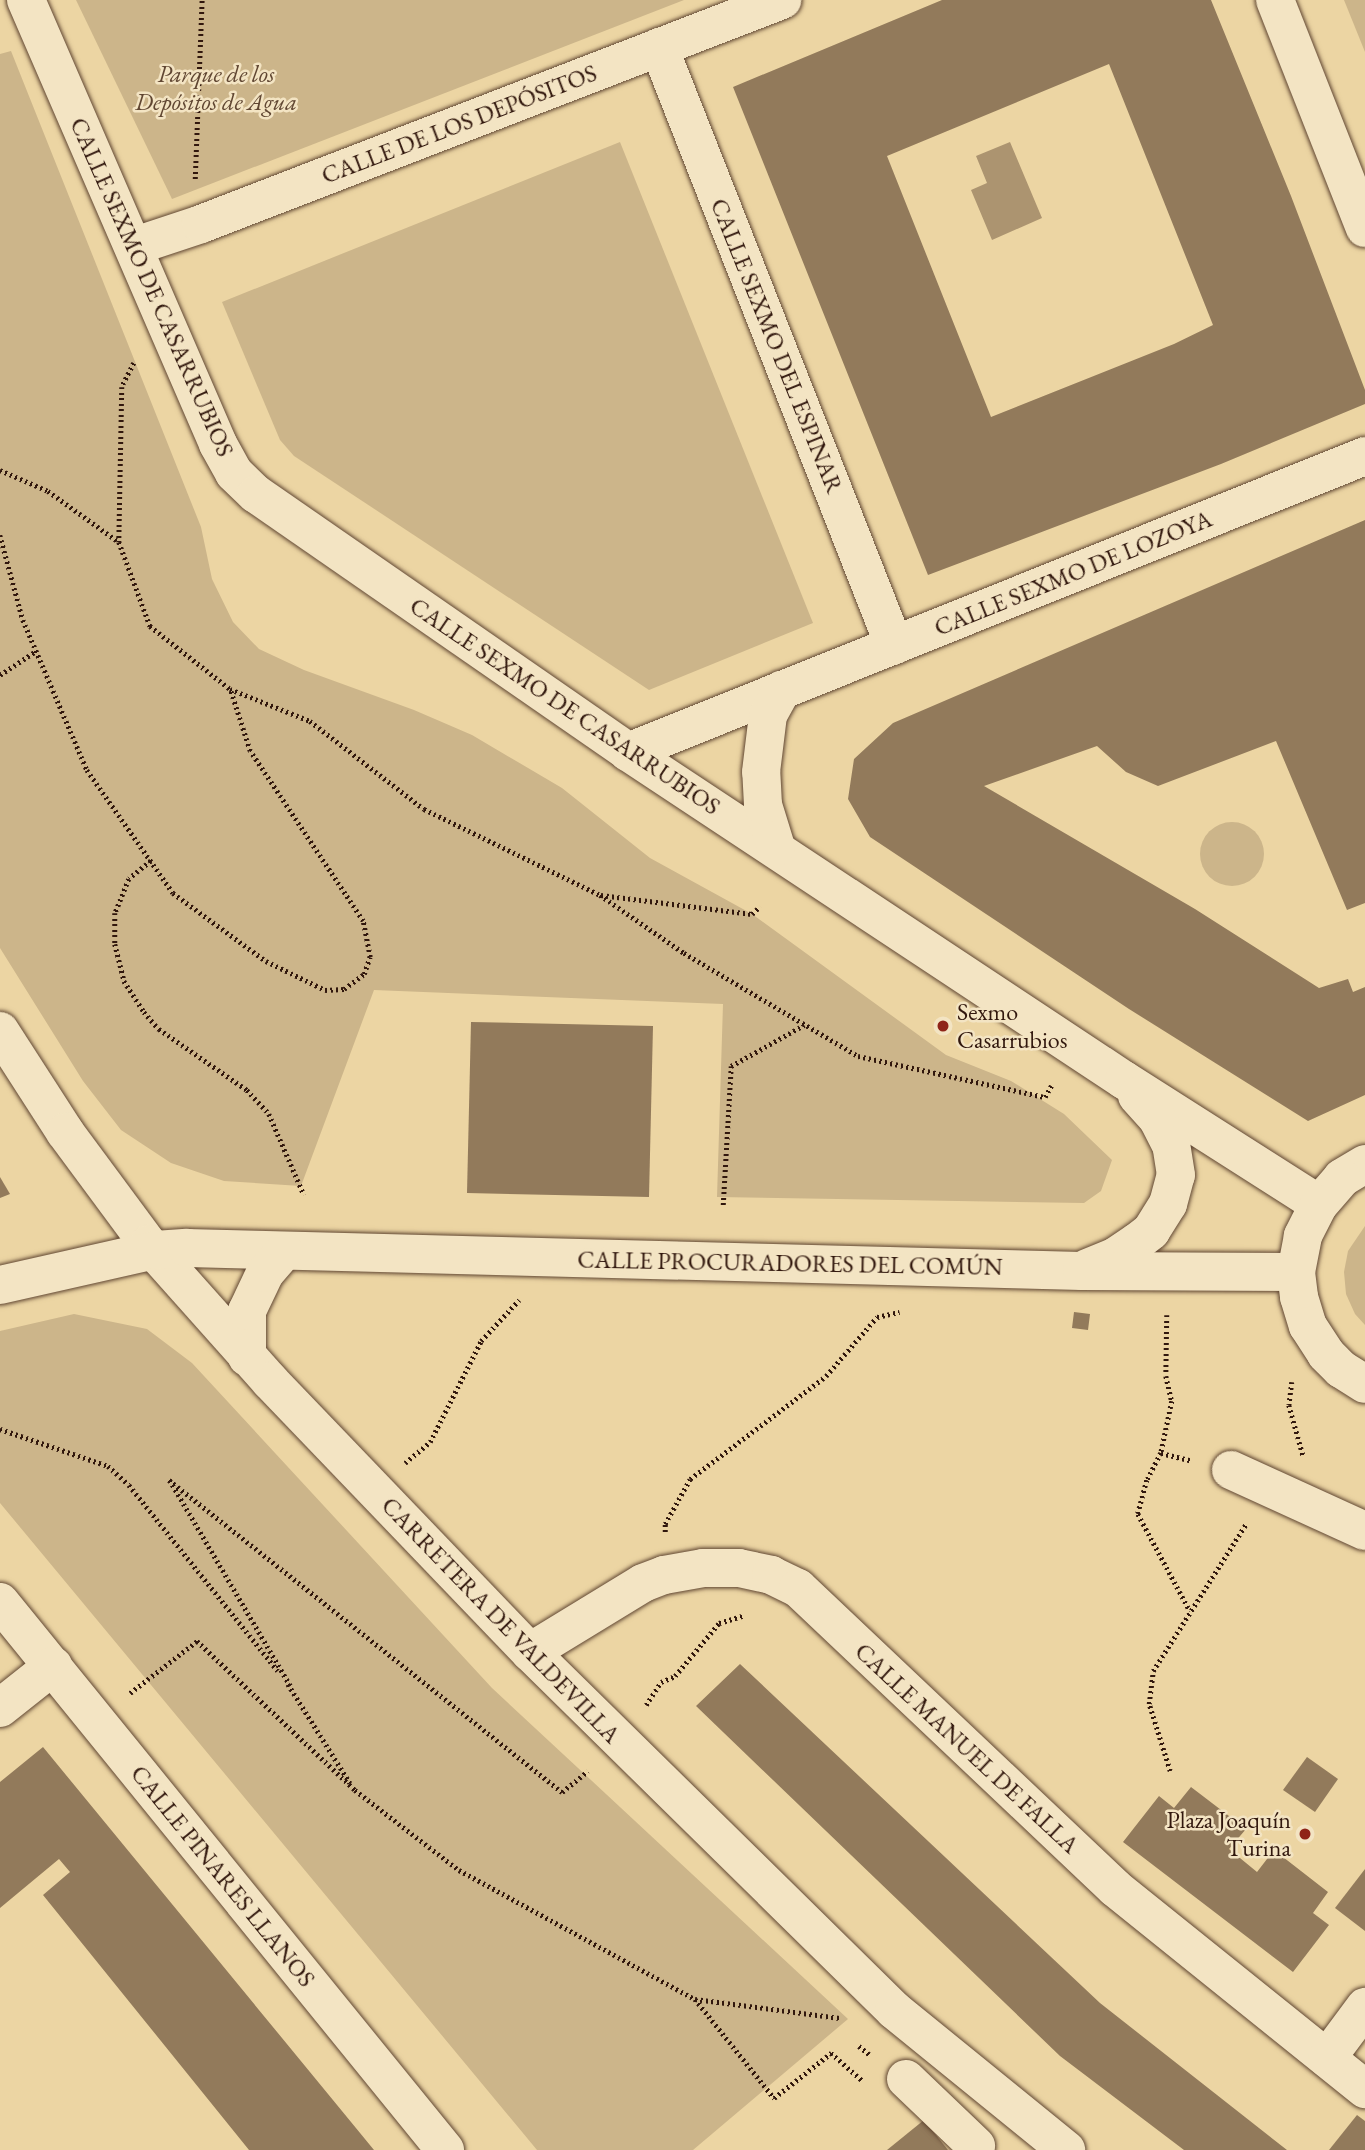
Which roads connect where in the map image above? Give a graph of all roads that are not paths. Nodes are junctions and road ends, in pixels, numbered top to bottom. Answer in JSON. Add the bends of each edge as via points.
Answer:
{"nodes":[{"id":1,"x":782,"y":0,"type":"edge"},
{"id":2,"x":1275,"y":0,"type":"edge"},
{"id":3,"x":25,"y":6,"type":"edge"},
{"id":4,"x":659,"y":47,"type":"junction"},
{"id":5,"x":1365,"y":228,"type":"edge"},
{"id":6,"x":135,"y":246,"type":"junction"},
{"id":7,"x":1365,"y":456,"type":"edge"},
{"id":8,"x":894,"y":645,"type":"junction"},
{"id":9,"x":782,"y":690,"type":"junction"},
{"id":10,"x":628,"y":752,"type":"junction"},
{"id":11,"x":776,"y":847,"type":"junction"},
{"id":12,"x":0,"y":1031,"type":"edge"},
{"id":13,"x":1124,"y":1080,"type":"junction"},
{"id":14,"x":1365,"y":1164,"type":"edge"},
{"id":15,"x":1319,"y":1204,"type":"junction"},
{"id":16,"x":155,"y":1250,"type":"junction"},
{"id":17,"x":284,"y":1251,"type":"junction"},
{"id":18,"x":1082,"y":1270,"type":"junction"},
{"id":19,"x":1296,"y":1272,"type":"junction"},
{"id":20,"x":0,"y":1285,"type":"edge"},
{"id":21,"x":247,"y":1357,"type":"junction"},
{"id":22,"x":1363,"y":1385,"type":"edge"},
{"id":23,"x":1231,"y":1470,"type":"road end"},
{"id":24,"x":1365,"y":1531,"type":"edge"},
{"id":25,"x":0,"y":1602,"type":"edge"},
{"id":26,"x":530,"y":1652,"type":"junction"},
{"id":27,"x":53,"y":1666,"type":"junction"},
{"id":28,"x":0,"y":1708,"type":"edge"},
{"id":29,"x":1365,"y":2007,"type":"edge"},
{"id":30,"x":1327,"y":2058,"type":"junction"},
{"id":31,"x":887,"y":2083,"type":"road end"},
{"id":32,"x":1365,"y":2089,"type":"edge"},
{"id":33,"x":976,"y":2146,"type":"dead end"},
{"id":34,"x":445,"y":2150,"type":"edge"},
{"id":35,"x":1066,"y":2150,"type":"edge"}],
"edges":[{"from":1,"to":4,"type":"street","name":"CALLE DE LOS DEPÓSITOS"},
{"from":2,"to":5,"type":"street"},
{"from":3,"to":6,"type":"street","name":"CALLE SEXMO DE CASARRUBIOS"},
{"from":4,"to":6,"type":"street","name":"CALLE DE LOS DEPÓSITOS"},
{"from":4,"to":8,"type":"street","name":"CALLE SEXMO DEL ESPINAR"},
{"from":6,"to":10,"type":"street","name":"CALLE SEXMO DE CASARRUBIOS","via":[[234,472],[280,512]]},
{"from":7,"to":8,"type":"street","name":"CALLE SEXMO DE LOZOYA"},
{"from":8,"to":9,"type":"street","name":"CALLE SEXMO DE LOZOYA"},
{"from":9,"to":10,"type":"street","name":"CALLE SEXMO DE LOZOYA"},
{"from":9,"to":11,"type":"street","via":[[768,715],[761,772],[763,805]]},
{"from":10,"to":11,"type":"street","name":"CALLE SEXMO DE CASARRUBIOS"},
{"from":11,"to":13,"type":"street","name":"CALLE SEXMO DE CASARRUBIOS"},
{"from":12,"to":16,"type":"street","name":"CARRETERA DE VALDEVILLA","via":[[65,1132]]},
{"from":13,"to":15,"type":"street","name":"CALLE SEXMO DE CASARRUBIOS"},
{"from":13,"to":18,"type":"street","via":[[1157,1118],[1171,1145],[1176,1175],[1168,1204],[1151,1231],[1116,1256]]},
{"from":14,"to":15,"type":"street","via":[[1342,1178]]},
{"from":15,"to":19,"type":"street","via":[[1303,1236]]},
{"from":16,"to":17,"type":"street","name":"CALLE PROCURADORES DEL COMÚN"},
{"from":16,"to":20,"type":"street","name":"CALLE PROCURADORES DEL COMÚN"},
{"from":16,"to":21,"type":"street","name":"CARRETERA DE VALDEVILLA"},
{"from":17,"to":18,"type":"street","name":"CALLE PROCURADORES DEL COMÚN"},
{"from":17,"to":21,"type":"street","via":[[265,1273],[247,1311]]},
{"from":18,"to":19,"type":"street","name":"CALLE PROCURADORES DEL COMÚN"},
{"from":19,"to":22,"type":"street","via":[[1308,1326],[1326,1354]]},
{"from":21,"to":26,"type":"street","name":"CARRETERA DE VALDEVILLA"},
{"from":23,"to":24,"type":"street"},
{"from":25,"to":27,"type":"street","name":"CALLE PINARES LLANOS"},
{"from":26,"to":30,"type":"street","name":"CALLE MANUEL DE FALLA","via":[[643,1583],[664,1575],[739,1568],[771,1575],[798,1588],[1115,1888]]},
{"from":26,"to":35,"type":"street","name":"CARRETERA DE VALDEVILLA","via":[[894,2010]]},
{"from":27,"to":28,"type":"street"},
{"from":27,"to":34,"type":"street","name":"CALLE PINARES LLANOS"},
{"from":29,"to":30,"type":"street"},
{"from":30,"to":32,"type":"street","name":"CALLE MANUEL DE FALLA"},
{"from":31,"to":33,"type":"street"}]}
